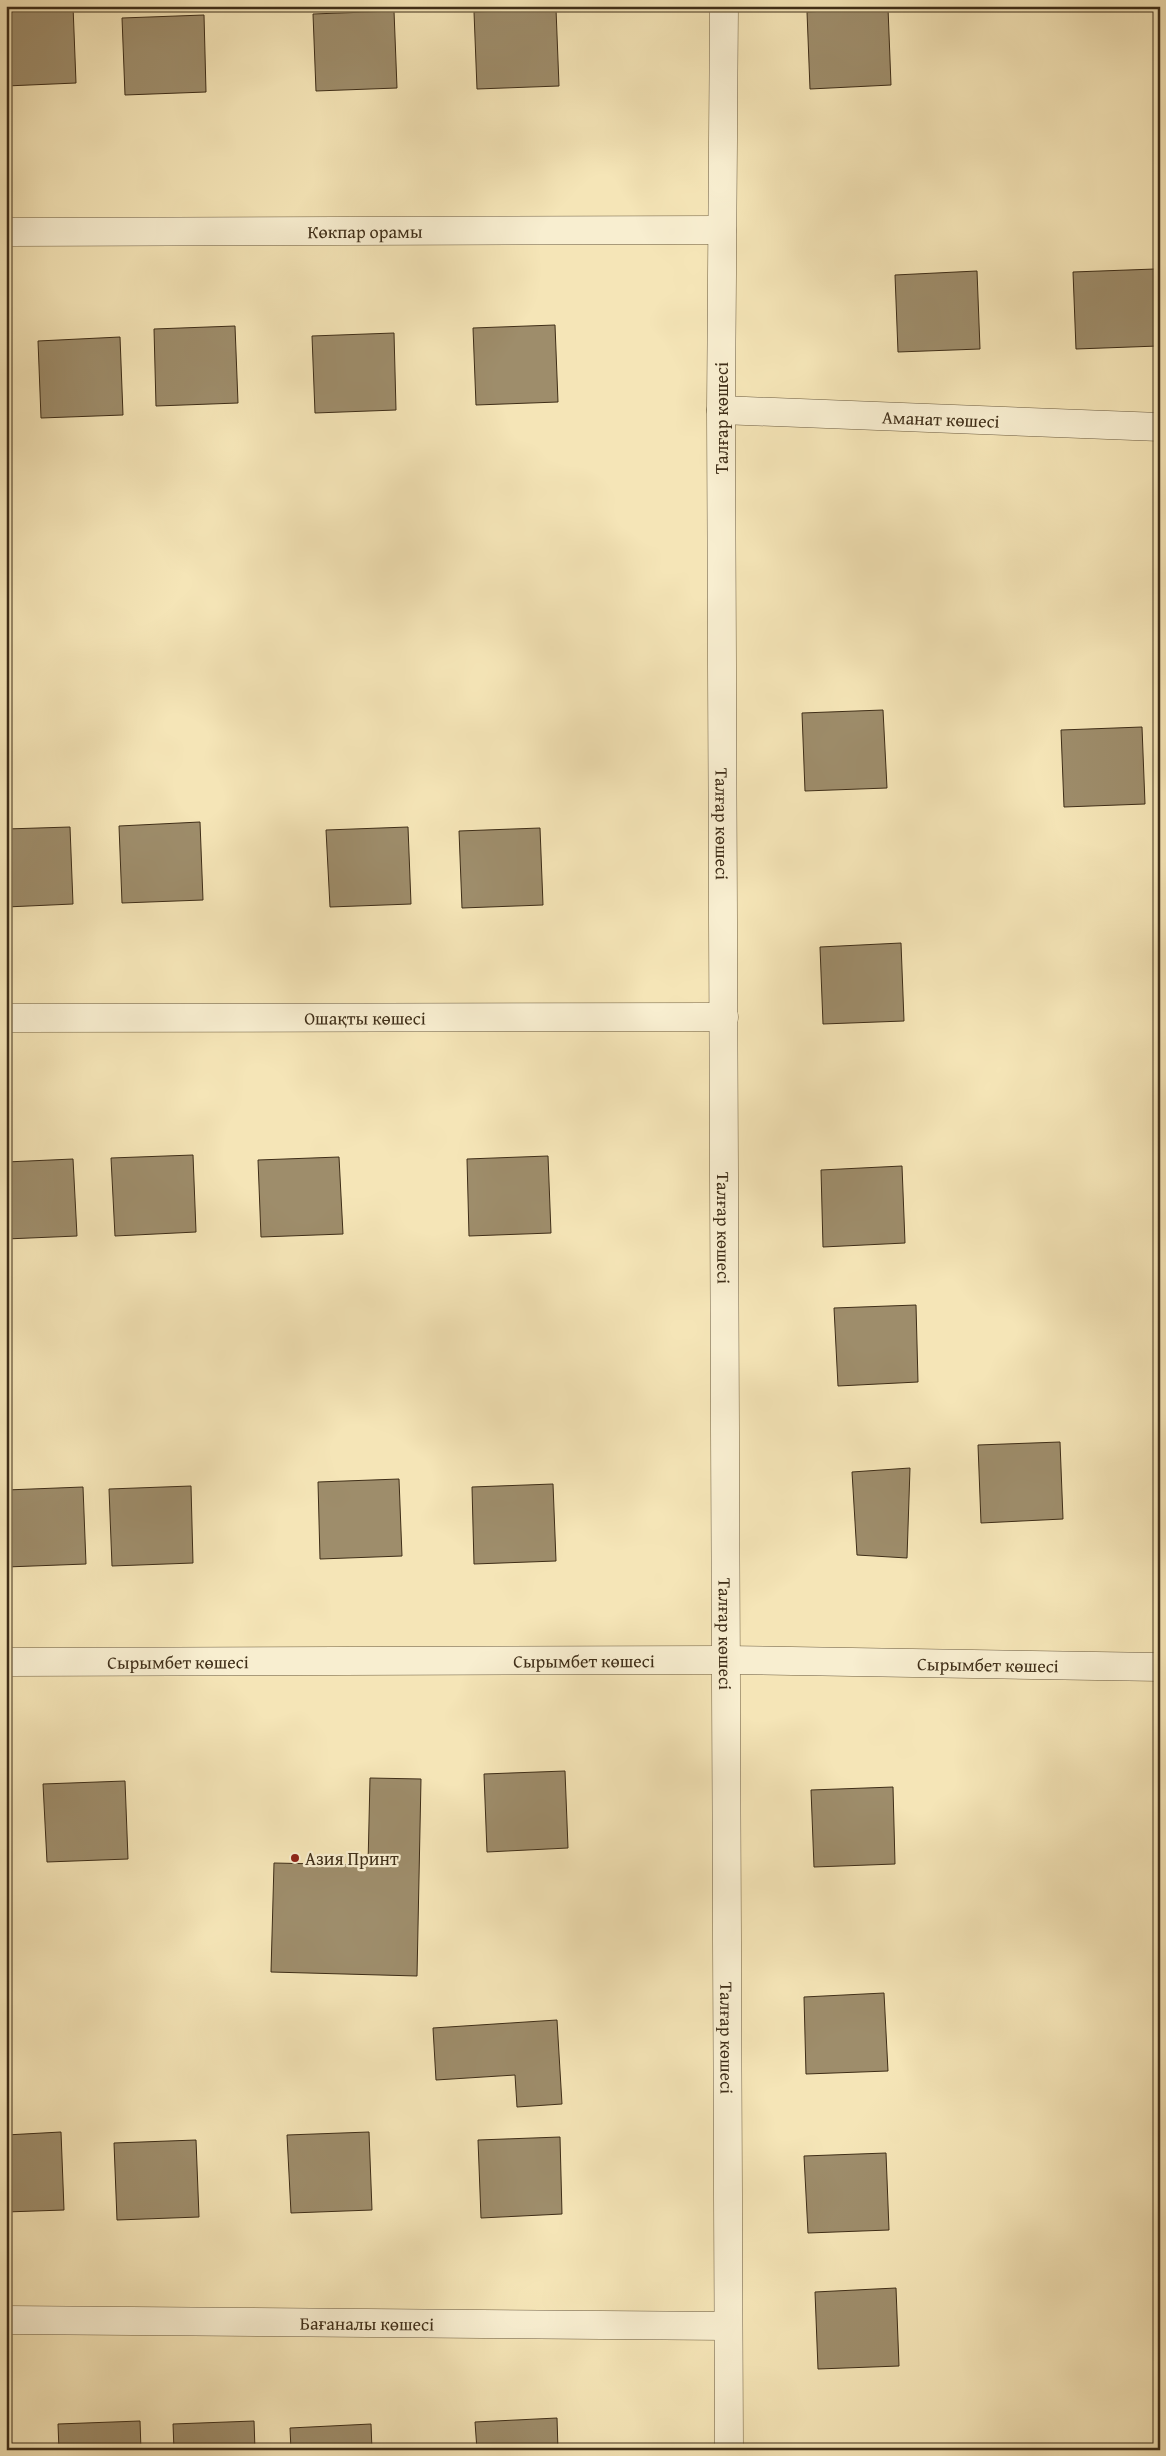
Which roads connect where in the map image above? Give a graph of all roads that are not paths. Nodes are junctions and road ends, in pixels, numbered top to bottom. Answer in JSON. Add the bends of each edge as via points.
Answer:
{"nodes":[{"id":1,"x":724,"y":6,"type":"edge"},
{"id":2,"x":722,"y":230,"type":"junction"},
{"id":3,"x":6,"y":232,"type":"edge"},
{"id":4,"x":721,"y":410,"type":"junction"},
{"id":5,"x":1160,"y":427,"type":"edge"},
{"id":6,"x":6,"y":1018,"type":"edge"},
{"id":7,"x":724,"y":1018,"type":"junction"},
{"id":8,"x":726,"y":1660,"type":"junction"},
{"id":9,"x":6,"y":1662,"type":"edge"},
{"id":10,"x":1160,"y":1667,"type":"edge"},
{"id":11,"x":6,"y":2320,"type":"edge"},
{"id":12,"x":728,"y":2326,"type":"junction"},
{"id":13,"x":729,"y":2450,"type":"edge"}],
"edges":[{"from":1,"to":2,"type":"street","name":"Талғар көшесі"},
{"from":2,"to":3,"type":"street","name":"Көкпар орамы"},
{"from":2,"to":4,"type":"street","name":"Талғар көшесі"},
{"from":4,"to":5,"type":"street","name":"Аманат көшесі"},
{"from":4,"to":7,"type":"street","name":"Талғар көшесі"},
{"from":6,"to":7,"type":"street","name":"Ошақты көшесі"},
{"from":7,"to":8,"type":"street","name":"Талғар көшесі"},
{"from":8,"to":9,"type":"street","name":"Сырымбет көшесі"},
{"from":8,"to":10,"type":"street","name":"Сырымбет көшесі"},
{"from":8,"to":12,"type":"street","name":"Талғар көшесі"},
{"from":11,"to":12,"type":"street","name":"Бағаналы көшесі"},
{"from":12,"to":13,"type":"street","name":"Талғар көшесі"}]}
